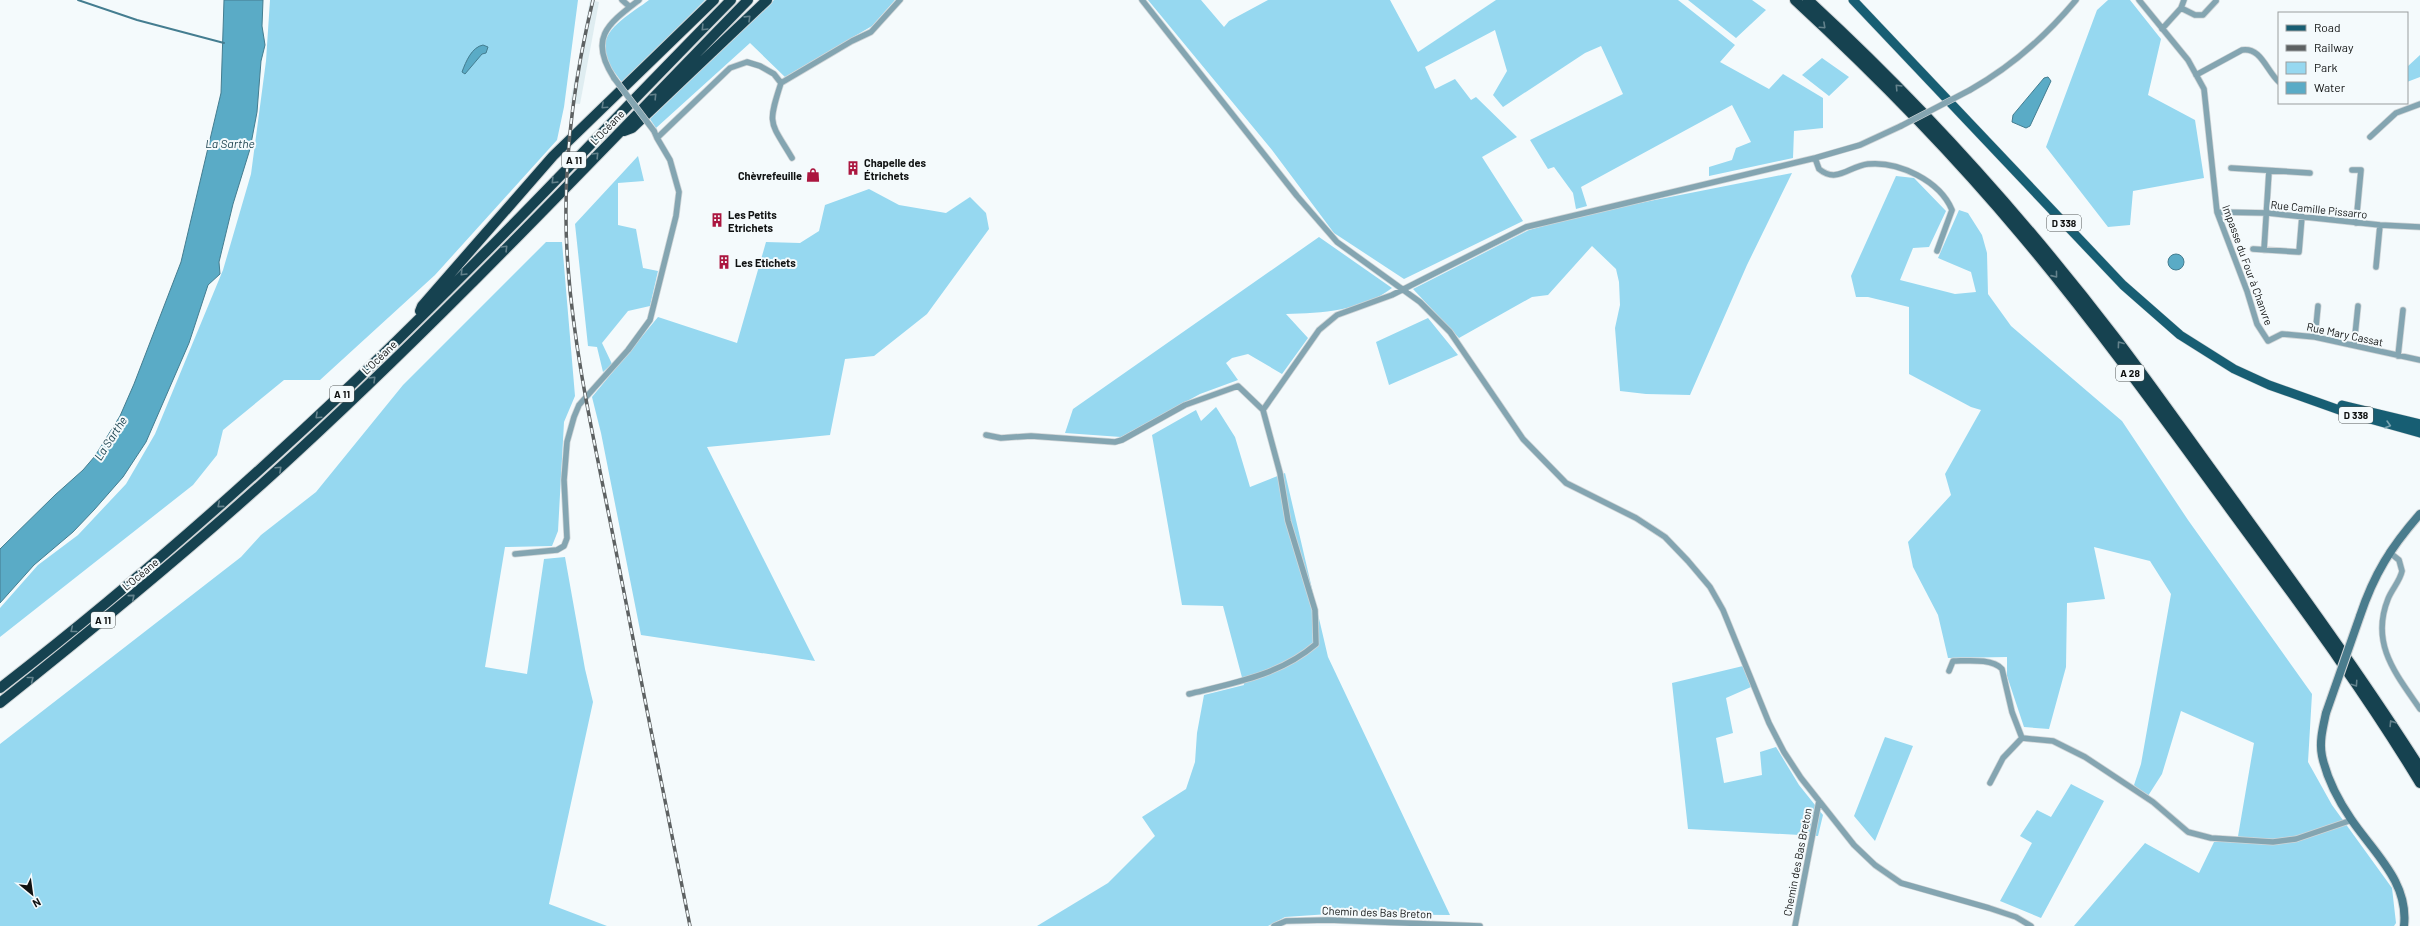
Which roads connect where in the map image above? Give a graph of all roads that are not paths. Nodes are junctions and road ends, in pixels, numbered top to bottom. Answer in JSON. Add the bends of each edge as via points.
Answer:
{"nodes":[{"id":1,"x":622,"y":0,"type":"edge"},
{"id":2,"x":639,"y":0,"type":"edge"},
{"id":3,"x":714,"y":0,"type":"edge"},
{"id":4,"x":731,"y":0,"type":"edge"},
{"id":5,"x":748,"y":0,"type":"edge"},
{"id":6,"x":767,"y":0,"type":"edge"},
{"id":7,"x":900,"y":0,"type":"edge"},
{"id":8,"x":1142,"y":0,"type":"edge"},
{"id":9,"x":1795,"y":0,"type":"edge"},
{"id":10,"x":1808,"y":0,"type":"edge"},
{"id":11,"x":1853,"y":0,"type":"edge"},
{"id":12,"x":2076,"y":0,"type":"edge"},
{"id":13,"x":2139,"y":0,"type":"edge"},
{"id":14,"x":2184,"y":0,"type":"edge"},
{"id":15,"x":2216,"y":1,"type":"dead end"},
{"id":16,"x":630,"y":7,"type":"junction"},
{"id":17,"x":2181,"y":8,"type":"junction"},
{"id":18,"x":2162,"y":29,"type":"junction"},
{"id":19,"x":2196,"y":75,"type":"junction"},
{"id":20,"x":2278,"y":81,"type":"edge"},
{"id":21,"x":781,"y":83,"type":"junction"},
{"id":22,"x":2420,"y":104,"type":"edge"},
{"id":23,"x":617,"y":134,"type":"junction"},
{"id":24,"x":2370,"y":137,"type":"dead end"},
{"id":25,"x":657,"y":138,"type":"junction"},
{"id":26,"x":792,"y":158,"type":"dead end"},
{"id":27,"x":1815,"y":158,"type":"junction"},
{"id":28,"x":2231,"y":168,"type":"dead end"},
{"id":29,"x":2352,"y":170,"type":"dead end"},
{"id":30,"x":2269,"y":171,"type":"junction"},
{"id":31,"x":2310,"y":173,"type":"dead end"},
{"id":32,"x":2217,"y":212,"type":"junction"},
{"id":33,"x":2268,"y":213,"type":"junction"},
{"id":34,"x":2302,"y":216,"type":"junction"},
{"id":35,"x":2356,"y":222,"type":"junction"},
{"id":36,"x":2380,"y":225,"type":"junction"},
{"id":37,"x":2420,"y":227,"type":"edge"},
{"id":38,"x":2253,"y":249,"type":"dead end"},
{"id":39,"x":2264,"y":250,"type":"junction"},
{"id":40,"x":1937,"y":251,"type":"dead end"},
{"id":41,"x":2376,"y":267,"type":"dead end"},
{"id":42,"x":1402,"y":289,"type":"junction"},
{"id":43,"x":2318,"y":306,"type":"dead end"},
{"id":44,"x":2358,"y":306,"type":"dead end"},
{"id":45,"x":2403,"y":310,"type":"dead end"},
{"id":46,"x":417,"y":320,"type":"junction"},
{"id":47,"x":2315,"y":336,"type":"junction"},
{"id":48,"x":2268,"y":341,"type":"joint"},
{"id":49,"x":2354,"y":345,"type":"junction"},
{"id":50,"x":2398,"y":356,"type":"junction"},
{"id":51,"x":2420,"y":360,"type":"edge"},
{"id":52,"x":2311,"y":399,"type":"junction"},
{"id":53,"x":1263,"y":410,"type":"junction"},
{"id":54,"x":2420,"y":424,"type":"edge"},
{"id":55,"x":2420,"y":434,"type":"edge"},
{"id":56,"x":986,"y":435,"type":"dead end"},
{"id":57,"x":2420,"y":514,"type":"edge"},
{"id":58,"x":2389,"y":552,"type":"junction"},
{"id":59,"x":515,"y":554,"type":"dead end"},
{"id":60,"x":1949,"y":671,"type":"dead end"},
{"id":61,"x":0,"y":688,"type":"edge"},
{"id":62,"x":1189,"y":694,"type":"dead end"},
{"id":63,"x":0,"y":703,"type":"edge"},
{"id":64,"x":2420,"y":709,"type":"edge"},
{"id":65,"x":2022,"y":738,"type":"junction"},
{"id":66,"x":2420,"y":768,"type":"edge"},
{"id":67,"x":1990,"y":782,"type":"dead end"},
{"id":68,"x":2420,"y":783,"type":"edge"},
{"id":69,"x":1819,"y":801,"type":"junction"},
{"id":70,"x":2352,"y":820,"type":"junction"},
{"id":71,"x":1274,"y":926,"type":"edge"},
{"id":72,"x":1480,"y":926,"type":"edge"},
{"id":73,"x":1795,"y":926,"type":"edge"},
{"id":74,"x":2032,"y":926,"type":"edge"},
{"id":75,"x":2404,"y":926,"type":"edge"}],
"edges":[{"from":1,"to":16,"type":"street"},
{"from":2,"to":16,"type":"street"},
{"from":3,"to":46,"type":"highway","one_way":true,"via":[[553,156],[422,306]]},
{"from":4,"to":46,"type":"highway","name":"L’Océane","number":"A 11","one_way":true},
{"from":23,"to":5,"type":"highway","name":"L’Océane","number":"A 11","one_way":true},
{"from":23,"to":6,"type":"highway","one_way":true,"via":[[632,128]]},
{"from":7,"to":21,"type":"street","via":[[871,32]]},
{"from":8,"to":42,"type":"street","via":[[1337,242]]},
{"from":9,"to":68,"type":"highway","number":"A 28","one_way":true,"via":[[1910,112],[1964,169],[2065,288],[2156,407],[2327,642]]},
{"from":66,"to":10,"type":"highway","number":"A 28","one_way":true,"via":[[2341,649],[2119,343],[2074,286],[1928,118]]},
{"from":11,"to":52,"type":"main road","number":"D 338","via":[[2107,269],[2152,312],[2180,335],[2219,360],[2269,385]]},
{"from":12,"to":27,"type":"street","bridge":true,"via":[[2034,44],[1970,90],[1860,145]]},
{"from":13,"to":18,"type":"street","name":"Impasse du Four à Chanvre"},
{"from":14,"to":17,"type":"street"},
{"from":15,"to":17,"type":"street","via":[[2203,15],[2195,16]]},
{"from":16,"to":25,"type":"street","bridge":true,"via":[[609,24],[603,34],[603,59]]},
{"from":17,"to":18,"type":"street"},
{"from":18,"to":19,"type":"street","name":"Impasse du Four à Chanvre","via":[[2188,60]]},
{"from":19,"to":20,"type":"street","via":[[2242,50],[2249,49],[2255,51]]},
{"from":19,"to":32,"type":"street","name":"Impasse du Four à Chanvre","via":[[2204,89]]},
{"from":21,"to":25,"type":"street","via":[[774,74],[747,62],[730,68]]},
{"from":21,"to":26,"type":"street","via":[[773,107],[772,127]]},
{"from":22,"to":24,"type":"street","via":[[2396,113]]},
{"from":63,"to":23,"type":"highway","name":"L’Océane","number":"A 11","one_way":true,"via":[[109,616],[250,495],[391,363]]},
{"from":25,"to":59,"type":"street","via":[[670,160],[679,192],[676,216],[650,320],[628,350],[579,405],[574,417],[567,442],[564,480],[567,538],[564,546],[558,550]]},
{"from":27,"to":40,"type":"street","via":[[1819,169],[1832,176],[1842,175],[1868,164],[1923,176],[1943,195],[1952,210]]},
{"from":27,"to":42,"type":"street","via":[[1536,223],[1510,233]]},
{"from":28,"to":30,"type":"street"},
{"from":29,"to":35,"type":"street","via":[[2361,170]]},
{"from":30,"to":31,"type":"street"},
{"from":30,"to":33,"type":"street"},
{"from":32,"to":33,"type":"street","name":"Rue Camille Pissarro"},
{"from":32,"to":48,"type":"street","name":"Impasse du Four à Chanvre","via":[[2257,324]]},
{"from":33,"to":34,"type":"street","name":"Rue Camille Pissarro"},
{"from":33,"to":39,"type":"street"},
{"from":34,"to":35,"type":"street","name":"Rue Camille Pissarro"},
{"from":34,"to":39,"type":"street","via":[[2299,252]]},
{"from":35,"to":36,"type":"street","name":"Rue Camille Pissarro"},
{"from":36,"to":37,"type":"street","name":"Rue Camille Pissarro"},
{"from":36,"to":41,"type":"street"},
{"from":38,"to":39,"type":"street"},
{"from":42,"to":53,"type":"street","via":[[1328,320]]},
{"from":42,"to":69,"type":"street","via":[[1420,302],[1450,332],[1523,439],[1566,483],[1636,518],[1659,533],[1693,566],[1723,610],[1769,723],[1784,752]]},
{"from":43,"to":47,"type":"street"},
{"from":44,"to":49,"type":"street"},
{"from":45,"to":50,"type":"street"},
{"from":46,"to":61,"type":"highway","name":"L’Océane","number":"A 11","one_way":true,"via":[[245,483],[114,597]]},
{"from":47,"to":48,"type":"street","name":"Rue Mary Cassat","via":[[2282,334]]},
{"from":47,"to":49,"type":"street","name":"Rue Mary Cassat"},
{"from":49,"to":50,"type":"street","name":"Rue Mary Cassat"},
{"from":50,"to":51,"type":"street","name":"Rue Mary Cassat"},
{"from":52,"to":54,"type":"main road","number":"D 338"},
{"from":52,"to":55,"type":"main road","number":"D 338","one_way":true},
{"from":53,"to":56,"type":"street","via":[[1238,386],[1185,406],[1115,442],[1031,436],[1002,438]]},
{"from":53,"to":62,"type":"street","via":[[1280,473],[1288,521],[1315,610],[1316,644],[1302,656],[1260,676]]},
{"from":57,"to":58,"type":"street"},
{"from":58,"to":64,"type":"street","via":[[2399,560],[2402,571],[2388,599],[2384,614],[2384,653]]},
{"from":58,"to":70,"type":"street","bridge":true,"via":[[2369,589],[2326,713],[2321,741],[2329,781]]},
{"from":60,"to":65,"type":"street","via":[[1953,662],[1977,661],[1998,664],[2002,669],[2012,712]]},
{"from":65,"to":67,"type":"street","via":[[2003,758]]},
{"from":65,"to":70,"type":"street","via":[[2053,741],[2085,757],[2153,802],[2188,832],[2211,838],[2273,842],[2296,839]]},
{"from":69,"to":73,"type":"street","name":"Chemin des Bas Breton"},
{"from":69,"to":74,"type":"street","via":[[1854,846],[1901,883],[1989,908],[2016,917]]},
{"from":70,"to":75,"type":"street","via":[[2397,883],[2404,905]]},
{"from":71,"to":72,"type":"street","name":"Chemin des Bas Breton","via":[[1286,921],[1328,920]]}]}
